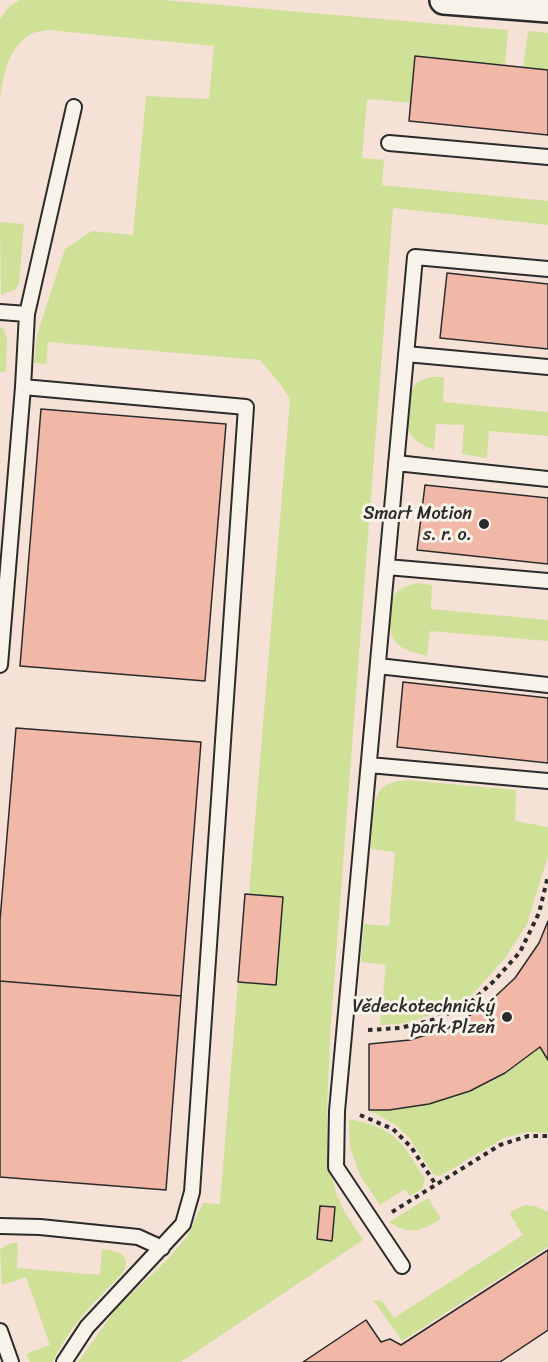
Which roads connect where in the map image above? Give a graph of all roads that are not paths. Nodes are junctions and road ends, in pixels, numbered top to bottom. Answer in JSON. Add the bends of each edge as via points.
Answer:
{"nodes":[{"id":1,"x":444,"y":0,"type":"edge"},
{"id":2,"x":548,"y":8,"type":"edge"},
{"id":3,"x":74,"y":107,"type":"dead end"},
{"id":4,"x":389,"y":143,"type":"dead end"},
{"id":5,"x":548,"y":157,"type":"edge"},
{"id":6,"x":548,"y":269,"type":"edge"},
{"id":7,"x":0,"y":312,"type":"edge"},
{"id":8,"x":27,"y":314,"type":"junction"},
{"id":9,"x":406,"y":354,"type":"junction"},
{"id":10,"x":548,"y":367,"type":"edge"},
{"id":11,"x":23,"y":387,"type":"junction"},
{"id":12,"x":396,"y":463,"type":"junction"},
{"id":13,"x":548,"y":479,"type":"edge"},
{"id":14,"x":387,"y":567,"type":"junction"},
{"id":15,"x":548,"y":581,"type":"edge"},
{"id":16,"x":0,"y":665,"type":"edge"},
{"id":17,"x":378,"y":666,"type":"junction"},
{"id":18,"x":548,"y":685,"type":"edge"},
{"id":19,"x":369,"y":765,"type":"junction"},
{"id":20,"x":548,"y":781,"type":"edge"},
{"id":21,"x":0,"y":1226,"type":"edge"},
{"id":22,"x":162,"y":1248,"type":"junction"},
{"id":23,"x":402,"y":1266,"type":"dead end"},
{"id":24,"x":0,"y":1331,"type":"edge"},
{"id":25,"x":11,"y":1362,"type":"edge"},
{"id":26,"x":64,"y":1362,"type":"edge"}],
"edges":[{"from":1,"to":2,"type":"street"},
{"from":3,"to":8,"type":"lane"},
{"from":4,"to":5,"type":"lane"},
{"from":6,"to":9,"type":"lane","via":[[415,257]]},
{"from":7,"to":8,"type":"lane"},
{"from":8,"to":11,"type":"lane"},
{"from":9,"to":10,"type":"lane"},
{"from":9,"to":12,"type":"lane"},
{"from":11,"to":16,"type":"lane"},
{"from":11,"to":22,"type":"lane","via":[[246,407],[192,1192],[183,1224]]},
{"from":12,"to":13,"type":"lane"},
{"from":12,"to":14,"type":"lane"},
{"from":14,"to":15,"type":"lane"},
{"from":14,"to":17,"type":"lane"},
{"from":17,"to":18,"type":"lane"},
{"from":17,"to":19,"type":"lane"},
{"from":19,"to":20,"type":"lane"},
{"from":19,"to":23,"type":"lane","via":[[336,1167]]},
{"from":21,"to":22,"type":"lane","via":[[138,1237]]},
{"from":22,"to":26,"type":"lane","via":[[87,1327]]},
{"from":24,"to":25,"type":"lane"}]}
